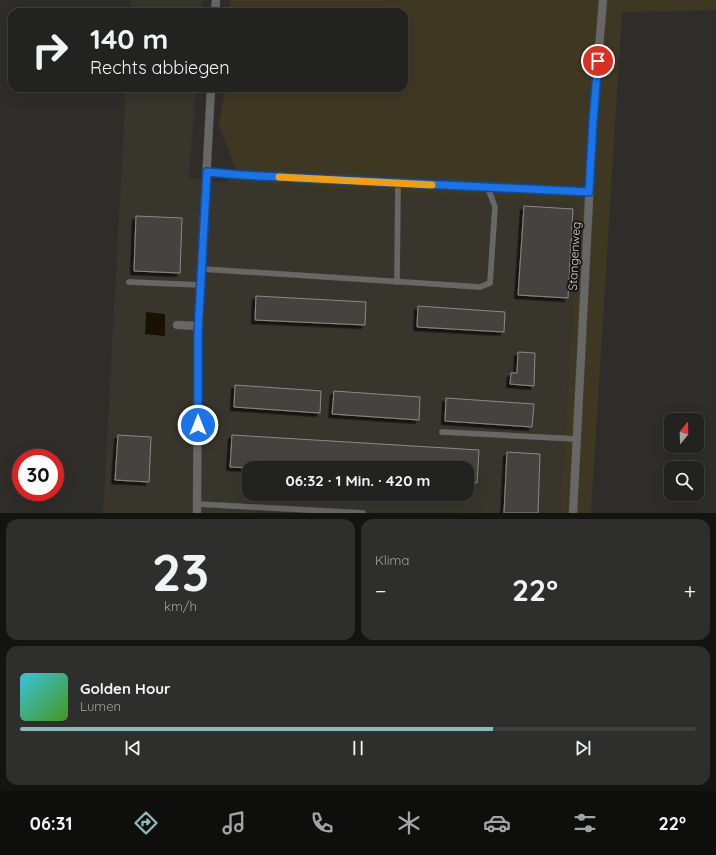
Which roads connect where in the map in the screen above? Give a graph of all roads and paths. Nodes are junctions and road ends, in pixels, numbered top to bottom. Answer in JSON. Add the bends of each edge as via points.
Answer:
{"nodes":[{"id":1,"x":602,"y":0,"type":"edge"},
{"id":2,"x":211,"y":92,"type":"edge"},
{"id":3,"x":207,"y":172,"type":"junction"},
{"id":4,"x":398,"y":183,"type":"junction"},
{"id":5,"x":488,"y":188,"type":"junction"},
{"id":6,"x":589,"y":192,"type":"junction"},
{"id":7,"x":202,"y":269,"type":"junction"},
{"id":8,"x":129,"y":282,"type":"dead end"},
{"id":9,"x":397,"y":282,"type":"junction"},
{"id":10,"x":201,"y":285,"type":"junction"},
{"id":11,"x":177,"y":325,"type":"dead end"},
{"id":12,"x":199,"y":326,"type":"junction"},
{"id":13,"x":442,"y":432,"type":"dead end"},
{"id":14,"x":577,"y":439,"type":"junction"},
{"id":15,"x":198,"y":504,"type":"junction"},
{"id":16,"x":197,"y":513,"type":"edge"},
{"id":17,"x":363,"y":513,"type":"edge"},
{"id":18,"x":573,"y":513,"type":"edge"}],
"edges":[{"from":1,"to":6,"type":"street","name":"Stangenweg"},
{"from":2,"to":3,"type":"street"},
{"from":3,"to":4,"type":"lane"},
{"from":3,"to":7,"type":"street"},
{"from":4,"to":5,"type":"lane"},
{"from":4,"to":9,"type":"lane"},
{"from":5,"to":6,"type":"lane"},
{"from":5,"to":9,"type":"lane","via":[[495,207],[490,283],[480,287]]},
{"from":6,"to":14,"type":"street","name":"Stangenweg"},
{"from":7,"to":9,"type":"lane"},
{"from":7,"to":10,"type":"street"},
{"from":8,"to":10,"type":"lane"},
{"from":10,"to":12,"type":"street"},
{"from":11,"to":12,"type":"street"},
{"from":12,"to":15,"type":"street"},
{"from":13,"to":14,"type":"lane"},
{"from":14,"to":18,"type":"street","name":"Stangenweg"},
{"from":15,"to":16,"type":"street"},
{"from":15,"to":17,"type":"lane"}]}
